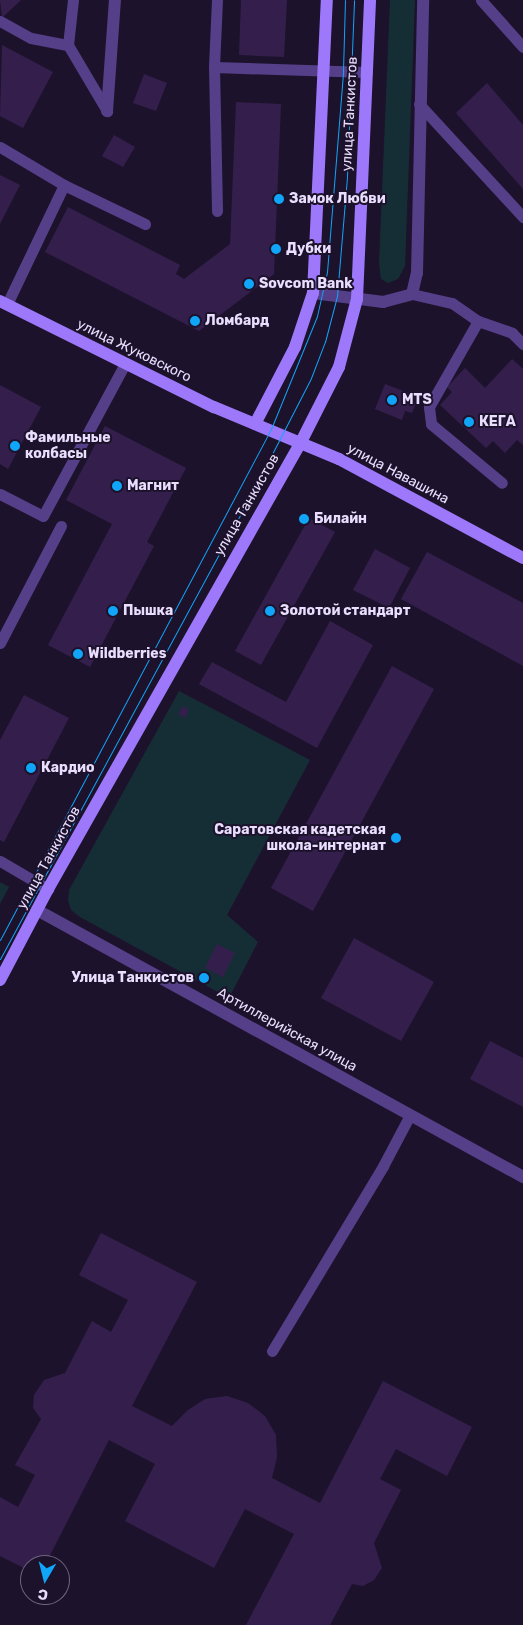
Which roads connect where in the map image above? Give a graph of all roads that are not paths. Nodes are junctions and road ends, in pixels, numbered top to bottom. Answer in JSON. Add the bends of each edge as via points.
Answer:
{"nodes":[{"id":1,"x":73,"y":0,"type":"edge"},
{"id":2,"x":115,"y":0,"type":"edge"},
{"id":3,"x":217,"y":0,"type":"edge"},
{"id":4,"x":328,"y":0,"type":"edge"},
{"id":5,"x":370,"y":0,"type":"edge"},
{"id":6,"x":423,"y":0,"type":"edge"},
{"id":7,"x":481,"y":0,"type":"edge"},
{"id":8,"x":0,"y":21,"type":"edge"},
{"id":9,"x":68,"y":45,"type":"junction"},
{"id":10,"x":523,"y":47,"type":"edge"},
{"id":11,"x":214,"y":67,"type":"junction"},
{"id":12,"x":324,"y":71,"type":"junction"},
{"id":13,"x":367,"y":72,"type":"junction"},
{"id":14,"x":419,"y":104,"type":"junction"},
{"id":15,"x":107,"y":111,"type":"joint"},
{"id":16,"x":0,"y":147,"type":"edge"},
{"id":17,"x":64,"y":185,"type":"junction"},
{"id":18,"x":217,"y":211,"type":"dead end"},
{"id":19,"x":523,"y":218,"type":"edge"},
{"id":20,"x":146,"y":224,"type":"dead end"},
{"id":21,"x":313,"y":293,"type":"junction"},
{"id":22,"x":412,"y":294,"type":"junction"},
{"id":23,"x":357,"y":299,"type":"junction"},
{"id":24,"x":3,"y":302,"type":"edge"},
{"id":25,"x":478,"y":321,"type":"junction"},
{"id":26,"x":523,"y":344,"type":"edge"},
{"id":27,"x":125,"y":364,"type":"junction"},
{"id":28,"x":255,"y":424,"type":"junction"},
{"id":29,"x":301,"y":442,"type":"junction"},
{"id":30,"x":502,"y":484,"type":"dead end"},
{"id":31,"x":0,"y":494,"type":"edge"},
{"id":32,"x":61,"y":526,"type":"dead end"},
{"id":33,"x":523,"y":558,"type":"edge"},
{"id":34,"x":0,"y":643,"type":"edge"},
{"id":35,"x":0,"y":862,"type":"edge"},
{"id":36,"x":48,"y":889,"type":"junction"},
{"id":37,"x":37,"y":910,"type":"junction"},
{"id":38,"x":0,"y":980,"type":"edge"},
{"id":39,"x":410,"y":1115,"type":"junction"},
{"id":40,"x":523,"y":1177,"type":"edge"},
{"id":41,"x":272,"y":1351,"type":"dead end"}],
"edges":[{"from":1,"to":9,"type":"lane"},
{"from":2,"to":15,"type":"street"},
{"from":3,"to":11,"type":"lane"},
{"from":4,"to":12,"type":"main road","name":"улица Танкистов"},
{"from":5,"to":13,"type":"main road","name":"улица Танкистов"},
{"from":6,"to":14,"type":"street"},
{"from":7,"to":10,"type":"lane"},
{"from":8,"to":9,"type":"lane","via":[[31,38]]},
{"from":9,"to":15,"type":"lane"},
{"from":11,"to":12,"type":"lane"},
{"from":11,"to":18,"type":"lane"},
{"from":12,"to":13,"type":"lane"},
{"from":12,"to":21,"type":"main road","name":"улица Танкистов"},
{"from":13,"to":23,"type":"main road","name":"улица Танкистов"},
{"from":14,"to":19,"type":"lane"},
{"from":14,"to":22,"type":"street","via":[[417,272]]},
{"from":16,"to":17,"type":"lane"},
{"from":17,"to":20,"type":"lane"},
{"from":17,"to":24,"type":"lane"},
{"from":21,"to":23,"type":"street"},
{"from":21,"to":28,"type":"main road","name":"улица Танкистов","via":[[295,347]]},
{"from":22,"to":23,"type":"street","via":[[383,302]]},
{"from":22,"to":25,"type":"lane","via":[[452,303]]},
{"from":23,"to":29,"type":"main road","name":"улица Танкистов","via":[[339,367]]},
{"from":24,"to":27,"type":"main road","name":"улица Жуковского"},
{"from":25,"to":26,"type":"lane","via":[[512,333]]},
{"from":25,"to":30,"type":"lane","via":[[429,407],[431,424]]},
{"from":27,"to":28,"type":"main road","name":"улица Жуковского"},
{"from":27,"to":31,"type":"lane","via":[[43,516]]},
{"from":28,"to":29,"type":"main road","name":"улица Навашина"},
{"from":29,"to":33,"type":"main road","name":"улица Навашина","via":[[339,459]]},
{"from":29,"to":36,"type":"main road","name":"улица Танкистов"},
{"from":32,"to":34,"type":"lane"},
{"from":35,"to":36,"type":"lane"},
{"from":36,"to":37,"type":"main road","name":"улица Танкистов"},
{"from":37,"to":38,"type":"main road","name":"улица Танкистов"},
{"from":37,"to":39,"type":"street","name":"Артиллерийская улица"},
{"from":39,"to":40,"type":"street","name":"Артиллерийская улица"},
{"from":39,"to":41,"type":"lane"}]}
